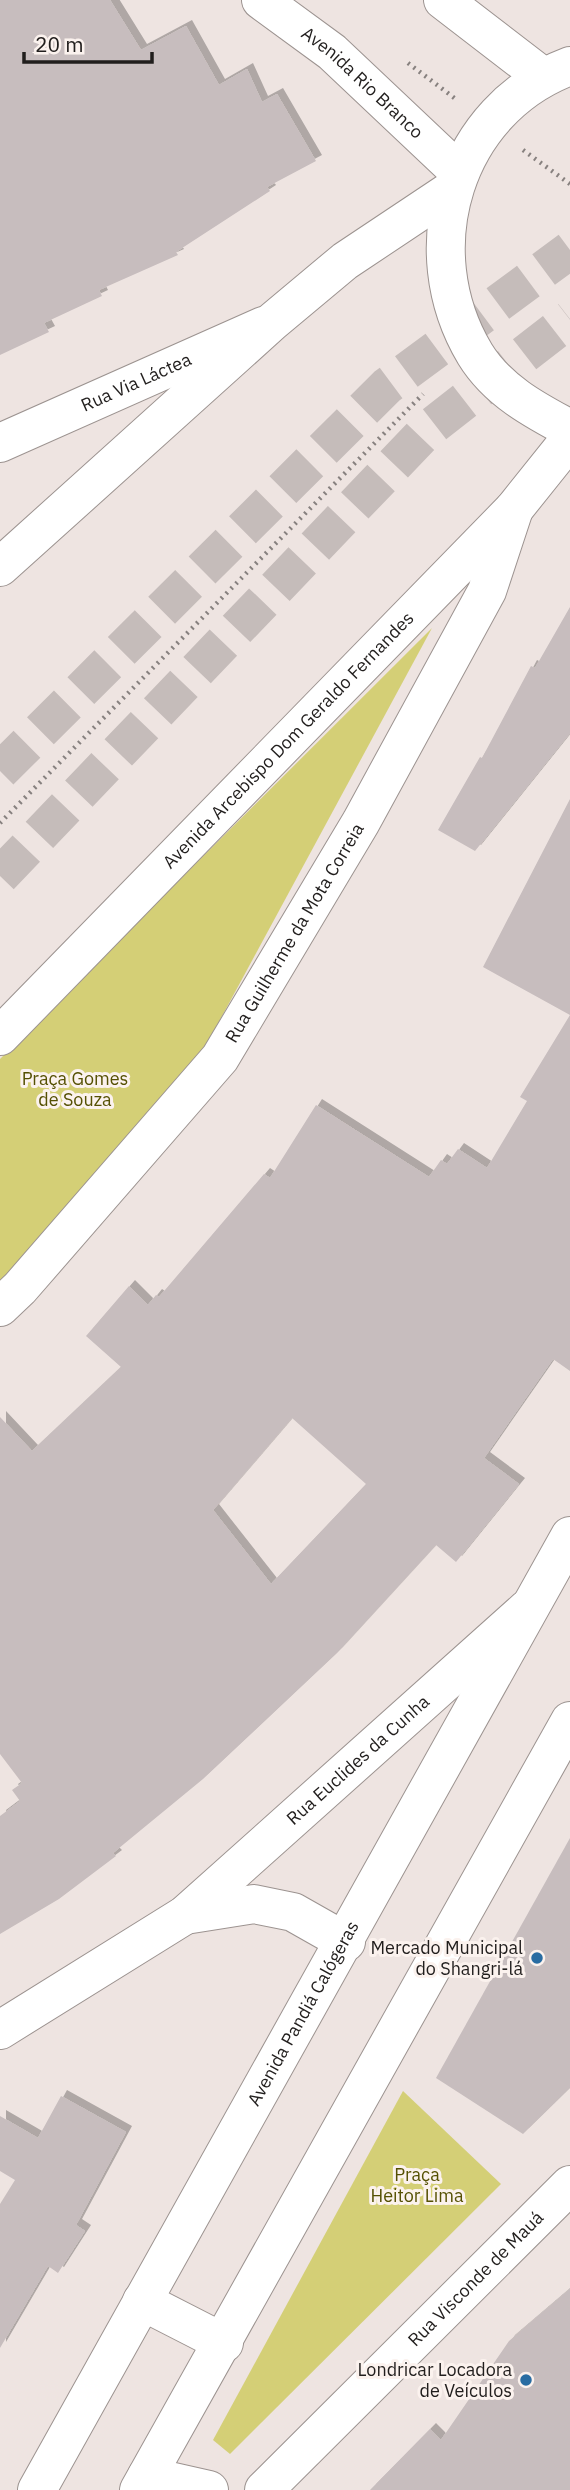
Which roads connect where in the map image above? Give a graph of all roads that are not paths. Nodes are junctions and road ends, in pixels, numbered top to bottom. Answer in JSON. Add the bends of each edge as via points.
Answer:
{"nodes":[{"id":1,"x":261,"y":0,"type":"edge"},
{"id":2,"x":443,"y":0,"type":"edge"},
{"id":3,"x":556,"y":71,"type":"edge"},
{"id":4,"x":456,"y":180,"type":"junction"},
{"id":5,"x":272,"y":322,"type":"junction"},
{"id":6,"x":570,"y":429,"type":"edge"},
{"id":7,"x":570,"y":439,"type":"edge"},
{"id":8,"x":0,"y":443,"type":"edge"},
{"id":9,"x":514,"y":509,"type":"junction"},
{"id":10,"x":0,"y":567,"type":"edge"},
{"id":11,"x":0,"y":1035,"type":"edge"},
{"id":12,"x":0,"y":1307,"type":"edge"},
{"id":13,"x":570,"y":1536,"type":"edge"},
{"id":14,"x":531,"y":1606,"type":"junction"},
{"id":15,"x":570,"y":1721,"type":"edge"},
{"id":16,"x":185,"y":1915,"type":"junction"},
{"id":17,"x":346,"y":1942,"type":"junction"},
{"id":18,"x":0,"y":2030,"type":"edge"},
{"id":19,"x":570,"y":2185,"type":"edge"},
{"id":20,"x":142,"y":2301,"type":"junction"},
{"id":21,"x":224,"y":2343,"type":"junction"},
{"id":22,"x":143,"y":2483,"type":"edge"},
{"id":23,"x":37,"y":2490,"type":"edge"},
{"id":24,"x":209,"y":2490,"type":"edge"},
{"id":25,"x":264,"y":2490,"type":"edge"}],
"edges":[{"from":1,"to":4,"type":"street","name":"Avenida Rio Branco","via":[[332,52]]},
{"from":2,"to":3,"type":"street"},
{"from":3,"to":4,"type":"street","via":[[492,117]]},
{"from":4,"to":5,"type":"street","via":[[345,261]]},
{"from":4,"to":6,"type":"street","via":[[447,213],[449,297],[475,355],[519,402]]},
{"from":5,"to":8,"type":"street","name":"Rua Via Láctea"},
{"from":5,"to":10,"type":"street"},
{"from":7,"to":9,"type":"street","name":"Avenida Arcebispo Dom Geraldo Fernandes"},
{"from":9,"to":11,"type":"street","name":"Avenida Arcebispo Dom Geraldo Fernandes"},
{"from":9,"to":12,"type":"street","name":"Rua Guilherme da Mota Correia","via":[[487,591],[361,822],[220,1058]]},
{"from":13,"to":14,"type":"street","name":"Avenida Pandiá Calógeras"},
{"from":14,"to":16,"type":"street","name":"Rua Euclides da Cunha"},
{"from":14,"to":17,"type":"street","name":"Avenida Pandiá Calógeras"},
{"from":15,"to":21,"type":"street"},
{"from":16,"to":17,"type":"street","name":"Rua Euclides da Cunha","via":[[254,1904],[293,1912]]},
{"from":16,"to":18,"type":"street","name":"Rua Euclides da Cunha"},
{"from":17,"to":20,"type":"street","name":"Avenida Pandiá Calógeras"},
{"from":19,"to":25,"type":"street","name":"Rua Visconde de Mauá"},
{"from":20,"to":21,"type":"street"},
{"from":20,"to":23,"type":"street","name":"Avenida Pandiá Calógeras"},
{"from":21,"to":22,"type":"street"},
{"from":22,"to":24,"type":"street"}]}
